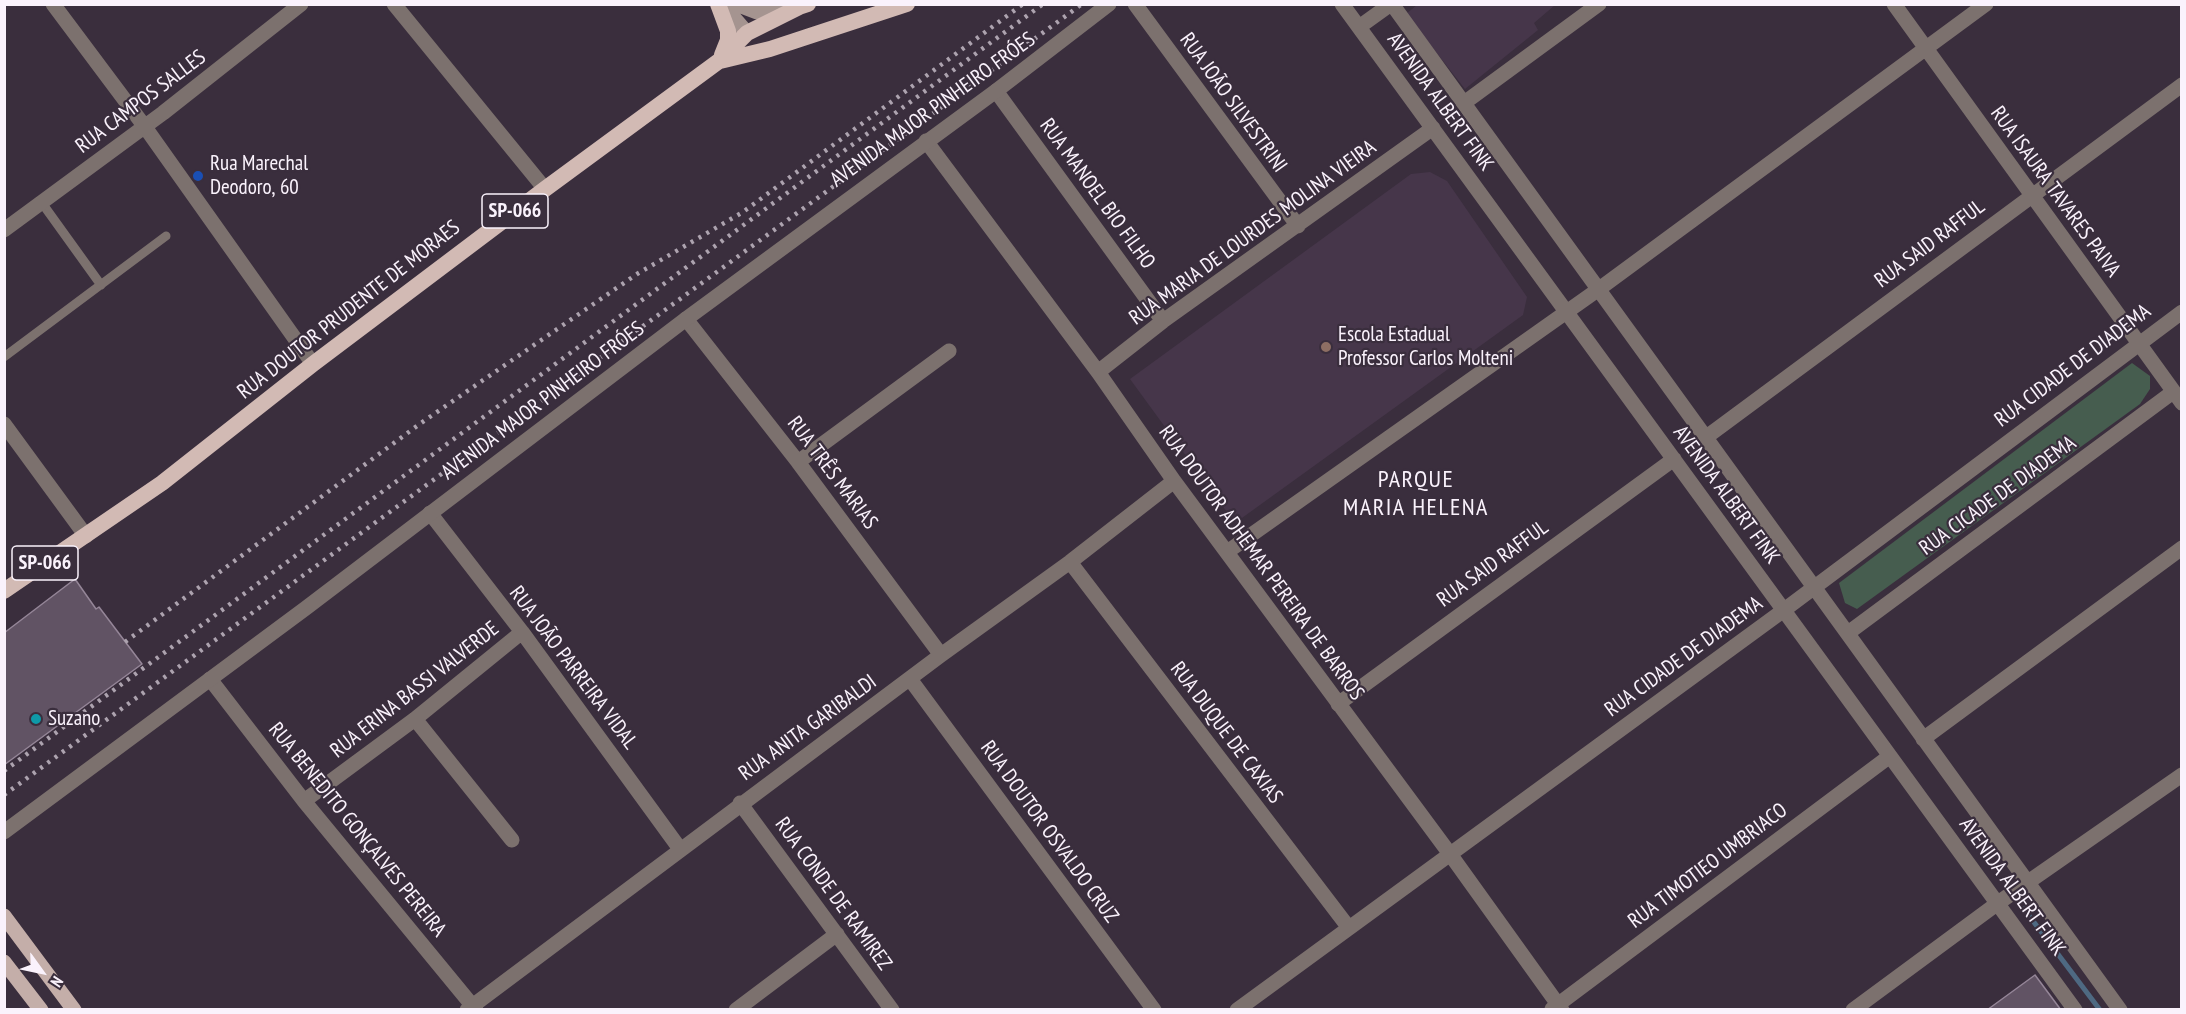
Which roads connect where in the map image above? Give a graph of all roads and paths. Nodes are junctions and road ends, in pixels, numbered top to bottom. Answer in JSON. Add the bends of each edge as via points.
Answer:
{"nodes":[{"id":1,"x":53,"y":4,"type":"edge"},
{"id":2,"x":301,"y":4,"type":"edge"},
{"id":3,"x":394,"y":4,"type":"edge"},
{"id":4,"x":720,"y":4,"type":"edge"},
{"id":5,"x":736,"y":4,"type":"edge"},
{"id":6,"x":907,"y":4,"type":"edge"},
{"id":7,"x":1109,"y":4,"type":"edge"},
{"id":8,"x":1136,"y":4,"type":"edge"},
{"id":9,"x":1342,"y":4,"type":"edge"},
{"id":10,"x":1392,"y":4,"type":"edge"},
{"id":11,"x":1894,"y":4,"type":"edge"},
{"id":12,"x":1986,"y":4,"type":"edge"},
{"id":13,"x":802,"y":5,"type":"edge"},
{"id":14,"x":1595,"y":6,"type":"edge"},
{"id":15,"x":1359,"y":27,"type":"junction"},
{"id":16,"x":747,"y":33,"type":"junction"},
{"id":17,"x":770,"y":49,"type":"junction"},
{"id":18,"x":1925,"y":49,"type":"junction"},
{"id":19,"x":719,"y":61,"type":"junction"},
{"id":20,"x":2181,"y":85,"type":"edge"},
{"id":21,"x":996,"y":91,"type":"junction"},
{"id":22,"x":1464,"y":103,"type":"junction"},
{"id":23,"x":145,"y":127,"type":"junction"},
{"id":24,"x":1433,"y":128,"type":"junction"},
{"id":25,"x":926,"y":141,"type":"junction"},
{"id":26,"x":545,"y":189,"type":"junction"},
{"id":27,"x":2032,"y":194,"type":"junction"},
{"id":28,"x":42,"y":203,"type":"junction"},
{"id":29,"x":1298,"y":226,"type":"junction"},
{"id":30,"x":4,"y":230,"type":"edge"},
{"id":31,"x":166,"y":236,"type":"dead end"},
{"id":32,"x":101,"y":285,"type":"junction"},
{"id":33,"x":1599,"y":289,"type":"junction"},
{"id":34,"x":1566,"y":311,"type":"junction"},
{"id":35,"x":2181,"y":312,"type":"edge"},
{"id":36,"x":686,"y":319,"type":"junction"},
{"id":37,"x":1163,"y":321,"type":"junction"},
{"id":38,"x":2137,"y":344,"type":"junction"},
{"id":39,"x":949,"y":351,"type":"dead end"},
{"id":40,"x":4,"y":357,"type":"edge"},
{"id":41,"x":313,"y":364,"type":"junction"},
{"id":42,"x":1098,"y":372,"type":"junction"},
{"id":43,"x":2177,"y":398,"type":"edge"},
{"id":44,"x":4,"y":424,"type":"edge"},
{"id":45,"x":1705,"y":438,"type":"junction"},
{"id":46,"x":1674,"y":459,"type":"junction"},
{"id":47,"x":798,"y":462,"type":"junction"},
{"id":48,"x":1174,"y":481,"type":"junction"},
{"id":49,"x":430,"y":513,"type":"junction"},
{"id":50,"x":86,"y":536,"type":"junction"},
{"id":51,"x":2181,"y":548,"type":"edge"},
{"id":52,"x":1227,"y":552,"type":"junction"},
{"id":53,"x":1070,"y":562,"type":"junction"},
{"id":54,"x":1813,"y":587,"type":"junction"},
{"id":55,"x":4,"y":591,"type":"edge"},
{"id":56,"x":1784,"y":610,"type":"junction"},
{"id":57,"x":522,"y":632,"type":"junction"},
{"id":58,"x":1848,"y":633,"type":"junction"},
{"id":59,"x":941,"y":655,"type":"junction"},
{"id":60,"x":210,"y":679,"type":"junction"},
{"id":61,"x":910,"y":679,"type":"junction"},
{"id":62,"x":1338,"y":704,"type":"junction"},
{"id":63,"x":416,"y":719,"type":"junction"},
{"id":64,"x":1923,"y":739,"type":"junction"},
{"id":65,"x":1890,"y":756,"type":"junction"},
{"id":66,"x":2181,"y":775,"type":"edge"},
{"id":67,"x":304,"y":801,"type":"junction"},
{"id":68,"x":740,"y":804,"type":"junction"},
{"id":69,"x":4,"y":832,"type":"edge"},
{"id":70,"x":512,"y":840,"type":"dead end"},
{"id":71,"x":681,"y":849,"type":"junction"},
{"id":72,"x":1450,"y":854,"type":"junction"},
{"id":73,"x":2027,"y":883,"type":"junction"},
{"id":74,"x":1998,"y":903,"type":"junction"},
{"id":75,"x":4,"y":916,"type":"edge"},
{"id":76,"x":1348,"y":928,"type":"junction"},
{"id":77,"x":837,"y":934,"type":"junction"},
{"id":78,"x":4,"y":963,"type":"edge"},
{"id":79,"x":472,"y":1008,"type":"edge"},
{"id":80,"x":1557,"y":1008,"type":"edge"},
{"id":81,"x":41,"y":1010,"type":"edge"},
{"id":82,"x":75,"y":1010,"type":"edge"},
{"id":83,"x":736,"y":1010,"type":"edge"},
{"id":84,"x":892,"y":1010,"type":"edge"},
{"id":85,"x":1154,"y":1010,"type":"edge"},
{"id":86,"x":1237,"y":1010,"type":"edge"},
{"id":87,"x":1853,"y":1010,"type":"edge"},
{"id":88,"x":2075,"y":1010,"type":"edge"},
{"id":89,"x":2120,"y":1010,"type":"edge"}],
"edges":[{"from":1,"to":23,"type":"street"},
{"from":2,"to":23,"type":"street","name":"RUA CAMPOS SALLES"},
{"from":3,"to":26,"type":"street"},
{"from":4,"to":16,"type":"main road"},
{"from":4,"to":19,"type":"highway","via":[[728,40]]},
{"from":5,"to":13,"type":"main road","via":[[757,12]]},
{"from":6,"to":17,"type":"highway"},
{"from":7,"to":21,"type":"street","name":"AVENIDA MAJOR PINHEIRO FRÓES"},
{"from":8,"to":29,"type":"street","name":"RUA JOÃO SILVESTRINI"},
{"from":9,"to":15,"type":"street","name":"AVENIDA ALBERT FINK"},
{"from":10,"to":15,"type":"street"},
{"from":10,"to":22,"type":"street","name":"AVENIDA ALBERT FINK"},
{"from":11,"to":18,"type":"street","name":"RUA ISAURA TAVARES PAIVA"},
{"from":12,"to":18,"type":"street"},
{"from":13,"to":16,"type":"highway","number":"SP-066"},
{"from":14,"to":22,"type":"street"},
{"from":15,"to":24,"type":"street","name":"AVENIDA ALBERT FINK"},
{"from":16,"to":17,"type":"highway"},
{"from":16,"to":19,"type":"highway","number":"SP-066"},
{"from":17,"to":19,"type":"highway"},
{"from":18,"to":27,"type":"street","name":"RUA ISAURA TAVARES PAIVA"},
{"from":18,"to":33,"type":"street"},
{"from":19,"to":26,"type":"highway","name":"RUA DOUTOR PRUDENTE DE MORAES","number":"SP-066"},
{"from":20,"to":27,"type":"street","name":"RUA SAID RAFFUL"},
{"from":21,"to":25,"type":"street","name":"AVENIDA MAJOR PINHEIRO FRÓES"},
{"from":21,"to":37,"type":"street","name":"RUA MANOEL BIO FILHO"},
{"from":22,"to":33,"type":"street","name":"AVENIDA ALBERT FINK"},
{"from":23,"to":28,"type":"street","name":"RUA CAMPOS SALLES"},
{"from":23,"to":41,"type":"street"},
{"from":24,"to":29,"type":"street","name":"RUA MARIA DE LOURDES MOLINA VIEIRA"},
{"from":24,"to":34,"type":"street","name":"AVENIDA ALBERT FINK"},
{"from":25,"to":36,"type":"street","name":"AVENIDA MAJOR PINHEIRO FRÓES"},
{"from":25,"to":42,"type":"street","name":"RUA DOUTOR ADHEMAR PEREIRA DE BARROS"},
{"from":26,"to":41,"type":"highway","name":"RUA DOUTOR PRUDENTE DE MORAES","number":"SP-066"},
{"from":27,"to":38,"type":"street","name":"RUA ISAURA TAVARES PAIVA"},
{"from":27,"to":45,"type":"street","name":"RUA SAID RAFFUL"},
{"from":28,"to":30,"type":"street","name":"RUA CAMPOS SALLES"},
{"from":28,"to":32,"type":"lane"},
{"from":29,"to":37,"type":"street","name":"RUA MARIA DE LOURDES MOLINA VIEIRA"},
{"from":31,"to":32,"type":"lane"},
{"from":32,"to":40,"type":"lane"},
{"from":33,"to":34,"type":"street"},
{"from":33,"to":45,"type":"street","name":"AVENIDA ALBERT FINK"},
{"from":34,"to":46,"type":"street","name":"AVENIDA ALBERT FINK"},
{"from":34,"to":52,"type":"street"},
{"from":35,"to":38,"type":"street","name":"RUA CIDADE DE DIADEMA"},
{"from":36,"to":47,"type":"street","name":"RUA TRÊS MARIAS"},
{"from":36,"to":49,"type":"street","name":"AVENIDA MAJOR PINHEIRO FRÓES"},
{"from":37,"to":42,"type":"street","name":"RUA MARIA DE LOURDES MOLINA VIEIRA"},
{"from":38,"to":43,"type":"street","name":"RUA ISAURA TAVARES PAIVA"},
{"from":38,"to":54,"type":"street","name":"RUA CIDADE DE DIADEMA"},
{"from":39,"to":47,"type":"street"},
{"from":41,"to":50,"type":"highway","name":"RUA DOUTOR PRUDENTE DE MORAES","number":"SP-066","via":[[162,483]]},
{"from":42,"to":48,"type":"street","name":"RUA DOUTOR ADHEMAR PEREIRA DE BARROS"},
{"from":43,"to":58,"type":"street","name":"RUA CICADE DE DIADEMA"},
{"from":44,"to":50,"type":"street"},
{"from":45,"to":54,"type":"street","name":"AVENIDA ALBERT FINK"},
{"from":46,"to":56,"type":"street","name":"AVENIDA ALBERT FINK"},
{"from":46,"to":62,"type":"street","name":"RUA SAID RAFFUL"},
{"from":47,"to":59,"type":"street","name":"RUA TRÊS MARIAS"},
{"from":48,"to":52,"type":"street","name":"RUA DOUTOR ADHEMAR PEREIRA DE BARROS"},
{"from":48,"to":53,"type":"street","name":"RUA ANITA GARIBALDI"},
{"from":49,"to":57,"type":"street","name":"RUA JOÃO PARREIRA VIDAL"},
{"from":49,"to":60,"type":"street","name":"AVENIDA MAJOR PINHEIRO FRÓES"},
{"from":50,"to":55,"type":"highway","name":"RUA DOUTOR PRUDENTE DE MORAES","number":"SP-066"},
{"from":51,"to":64,"type":"street"},
{"from":52,"to":62,"type":"street","name":"RUA DOUTOR ADHEMAR PEREIRA DE BARROS"},
{"from":53,"to":59,"type":"street","name":"RUA ANITA GARIBALDI"},
{"from":53,"to":76,"type":"street","name":"RUA DUQUE DE CAXIAS"},
{"from":54,"to":56,"type":"street","name":"RUA CIDADE DE DIADEMA"},
{"from":54,"to":58,"type":"street","name":"AVENIDA ALBERT FINK"},
{"from":56,"to":65,"type":"street","name":"AVENIDA ALBERT FINK"},
{"from":56,"to":72,"type":"street","name":"RUA CIDADE DE DIADEMA"},
{"from":57,"to":63,"type":"street","name":"RUA ERINA BASSI VALVERDE"},
{"from":57,"to":71,"type":"street","name":"RUA JOÃO PARREIRA VIDAL"},
{"from":58,"to":64,"type":"street","name":"AVENIDA ALBERT FINK"},
{"from":59,"to":61,"type":"street","name":"RUA ANITA GARIBALDI"},
{"from":60,"to":67,"type":"street","name":"RUA BENEDITO GONÇALVES PEREIRA"},
{"from":60,"to":69,"type":"street","name":"AVENIDA MAJOR PINHEIRO FRÓES"},
{"from":61,"to":68,"type":"street","name":"RUA ANITA GARIBALDI"},
{"from":61,"to":85,"type":"street","name":"RUA DOUTOR OSVALDO CRUZ"},
{"from":62,"to":72,"type":"street","name":"RUA DOUTOR ADHEMAR PEREIRA DE BARROS"},
{"from":63,"to":67,"type":"street","name":"RUA ERINA BASSI VALVERDE"},
{"from":63,"to":70,"type":"street"},
{"from":64,"to":73,"type":"street","name":"AVENIDA ALBERT FINK"},
{"from":65,"to":74,"type":"street","name":"AVENIDA ALBERT FINK"},
{"from":65,"to":80,"type":"street","name":"RUA TIMOTIEO UMBRIACO"},
{"from":66,"to":73,"type":"street"},
{"from":67,"to":79,"type":"street","name":"RUA BENEDITO GONÇALVES PEREIRA"},
{"from":68,"to":71,"type":"street","name":"RUA ANITA GARIBALDI"},
{"from":68,"to":77,"type":"street","name":"RUA CONDE DE RAMIREZ"},
{"from":71,"to":79,"type":"street","name":"RUA ANITA GARIBALDI"},
{"from":72,"to":76,"type":"street","name":"RUA CIDADE DE DIADEMA"},
{"from":72,"to":80,"type":"street","name":"RUA DOUTOR ADHEMAR PEREIRA DE BARROS"},
{"from":73,"to":74,"type":"street"},
{"from":73,"to":89,"type":"street","name":"AVENIDA ALBERT FINK"},
{"from":74,"to":87,"type":"street"},
{"from":74,"to":88,"type":"street","name":"AVENIDA ALBERT FINK"},
{"from":75,"to":82,"type":"main road"},
{"from":76,"to":86,"type":"street","name":"RUA CIDADE DE DIADEMA"},
{"from":77,"to":83,"type":"street"},
{"from":77,"to":84,"type":"street","name":"RUA CONDE DE RAMIREZ"},
{"from":78,"to":81,"type":"main road"}]}
